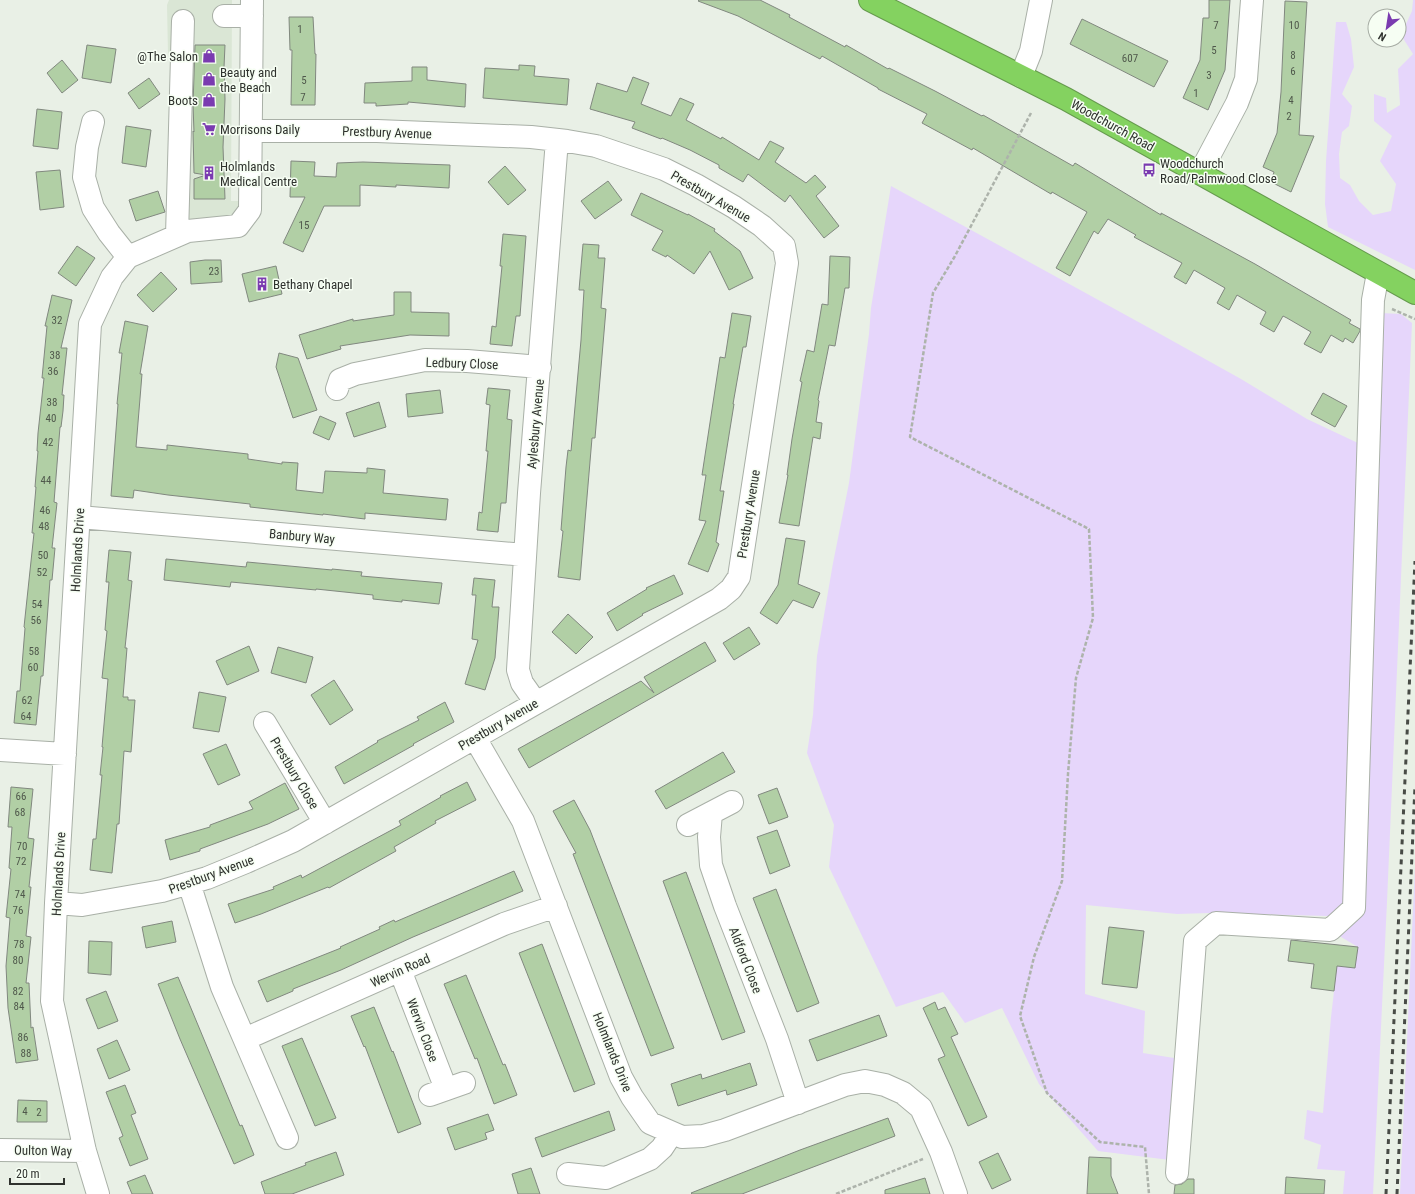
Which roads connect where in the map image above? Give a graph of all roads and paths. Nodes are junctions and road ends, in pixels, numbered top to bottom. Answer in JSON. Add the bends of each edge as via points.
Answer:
{"nodes":[{"id":1,"x":870,"y":0,"type":"edge"},
{"id":2,"x":1041,"y":0,"type":"edge"},
{"id":3,"x":1252,"y":0,"type":"edge"},
{"id":4,"x":252,"y":8,"type":"edge"},
{"id":5,"x":224,"y":16,"type":"dead end"},
{"id":6,"x":183,"y":21,"type":"dead end"},
{"id":7,"x":1021,"y":76,"type":"junction"},
{"id":8,"x":1031,"y":113,"type":"dead end"},
{"id":9,"x":92,"y":118,"type":"dead end"},
{"id":10,"x":251,"y":131,"type":"junction"},
{"id":11,"x":557,"y":140,"type":"junction"},
{"id":12,"x":1200,"y":173,"type":"junction"},
{"id":13,"x":178,"y":236,"type":"junction"},
{"id":14,"x":128,"y":257,"type":"junction"},
{"id":15,"x":1378,"y":273,"type":"junction"},
{"id":16,"x":1415,"y":293,"type":"edge"},
{"id":17,"x":540,"y":367,"type":"junction"},
{"id":18,"x":336,"y":382,"type":"dead end"},
{"id":19,"x":79,"y":517,"type":"junction"},
{"id":20,"x":525,"y":555,"type":"junction"},
{"id":21,"x":536,"y":703,"type":"junction"},
{"id":22,"x":265,"y":724,"type":"dead end"},
{"id":23,"x":475,"y":738,"type":"junction"},
{"id":24,"x":0,"y":750,"type":"edge"},
{"id":25,"x":65,"y":754,"type":"junction"},
{"id":26,"x":732,"y":802,"type":"dead end"},
{"id":27,"x":711,"y":813,"type":"junction"},
{"id":28,"x":325,"y":824,"type":"junction"},
{"id":29,"x":688,"y":825,"type":"dead end"},
{"id":30,"x":189,"y":883,"type":"junction"},
{"id":31,"x":56,"y":903,"type":"junction"},
{"id":32,"x":556,"y":906,"type":"junction"},
{"id":33,"x":400,"y":970,"type":"junction"},
{"id":34,"x":245,"y":1039,"type":"junction"},
{"id":35,"x":447,"y":1089,"type":"dead end"},
{"id":36,"x":798,"y":1103,"type":"junction"},
{"id":37,"x":672,"y":1133,"type":"junction"},
{"id":38,"x":287,"y":1138,"type":"dead end"},
{"id":39,"x":0,"y":1150,"type":"edge"},
{"id":40,"x":85,"y":1151,"type":"junction"},
{"id":41,"x":940,"y":1152,"type":"junction"},
{"id":42,"x":1176,"y":1172,"type":"dead end"},
{"id":43,"x":568,"y":1174,"type":"dead end"},
{"id":44,"x":98,"y":1194,"type":"edge"},
{"id":45,"x":836,"y":1194,"type":"edge"},
{"id":46,"x":956,"y":1194,"type":"edge"},
{"id":47,"x":1149,"y":1194,"type":"edge"}],
"edges":[{"from":1,"to":7,"type":"highway","name":"Woodchurch Road"},
{"from":2,"to":7,"type":"street","via":[[1031,52]]},
{"from":3,"to":12,"type":"street","via":[[1246,79],[1237,104]]},
{"from":4,"to":5,"type":"street"},
{"from":4,"to":10,"type":"street","name":"Holmlands Drive"},
{"from":6,"to":13,"type":"street"},
{"from":7,"to":12,"type":"highway","name":"Woodchurch Road"},
{"from":8,"to":47,"type":"path","via":[[933,293],[910,437],[1089,529],[1093,618],[1076,678],[1062,881],[1034,957],[1020,1016],[1047,1093],[1100,1142],[1145,1147]]},
{"from":9,"to":14,"type":"street","via":[[84,177],[93,208]]},
{"from":10,"to":11,"type":"street","name":"Prestbury Avenue","via":[[377,131]]},
{"from":10,"to":13,"type":"street","name":"Holmlands Drive","via":[[250,210],[238,226],[188,231]]},
{"from":11,"to":17,"type":"street","name":"Aylesbury Avenue"},
{"from":11,"to":21,"type":"street","name":"Prestbury Avenue","via":[[596,146],[664,169],[696,185],[762,226],[784,246],[787,264],[739,577],[732,589],[719,599]]},
{"from":12,"to":15,"type":"highway","name":"Woodchurch Road"},
{"from":13,"to":14,"type":"street","name":"Holmlands Drive"},
{"from":14,"to":19,"type":"street","name":"Holmlands Drive","via":[[112,277],[90,324]]},
{"from":15,"to":16,"type":"highway","name":"Woodchurch Road"},
{"from":15,"to":42,"type":"street","via":[[1373,308],[1354,908],[1330,930],[1216,923],[1195,941]]},
{"from":17,"to":18,"type":"street","name":"Ledbury Close","via":[[425,360],[356,374]]},
{"from":17,"to":20,"type":"street","name":"Aylesbury Avenue"},
{"from":19,"to":20,"type":"street","name":"Banbury Way"},
{"from":19,"to":25,"type":"street","name":"Holmlands Drive"},
{"from":20,"to":21,"type":"street","name":"Aylesbury Avenue","via":[[518,670],[522,683]]},
{"from":21,"to":23,"type":"street","name":"Prestbury Avenue"},
{"from":22,"to":28,"type":"street","name":"Prestbury Close"},
{"from":23,"to":28,"type":"street","name":"Prestbury Avenue"},
{"from":23,"to":32,"type":"street","name":"Holmlands Drive","via":[[523,821]]},
{"from":24,"to":25,"type":"street"},
{"from":25,"to":31,"type":"street","name":"Holmlands Drive"},
{"from":26,"to":27,"type":"street"},
{"from":27,"to":29,"type":"street"},
{"from":27,"to":36,"type":"street","name":"Aldford Close","via":[[711,865],[777,1039]]},
{"from":28,"to":30,"type":"street","name":"Prestbury Avenue","via":[[246,862]]},
{"from":30,"to":31,"type":"street","name":"Prestbury Avenue","via":[[162,891],[82,905]]},
{"from":30,"to":34,"type":"street","via":[[222,987]]},
{"from":31,"to":40,"type":"street","name":"Holmlands Drive","via":[[52,1001]]},
{"from":32,"to":33,"type":"street","name":"Wervin Road","via":[[504,924]]},
{"from":32,"to":37,"type":"street","name":"Holmlands Drive","via":[[621,1077],[650,1123]]},
{"from":33,"to":34,"type":"street","name":"Wervin Road"},
{"from":33,"to":35,"type":"street","name":"Wervin Close"},
{"from":34,"to":38,"type":"street"},
{"from":36,"to":37,"type":"street","name":"Holmlands Drive","via":[[703,1136],[682,1137]]},
{"from":36,"to":41,"type":"street","name":"Holmlands Drive","via":[[845,1085],[865,1081],[885,1085],[903,1093],[921,1108]]},
{"from":37,"to":43,"type":"street","via":[[662,1148],[650,1159],[606,1178]]},
{"from":39,"to":40,"type":"street","name":"Oulton Way"},
{"from":40,"to":44,"type":"street","name":"Holmlands Drive"},
{"from":41,"to":45,"type":"path"},
{"from":41,"to":46,"type":"street","name":"Holmlands Drive"}]}
